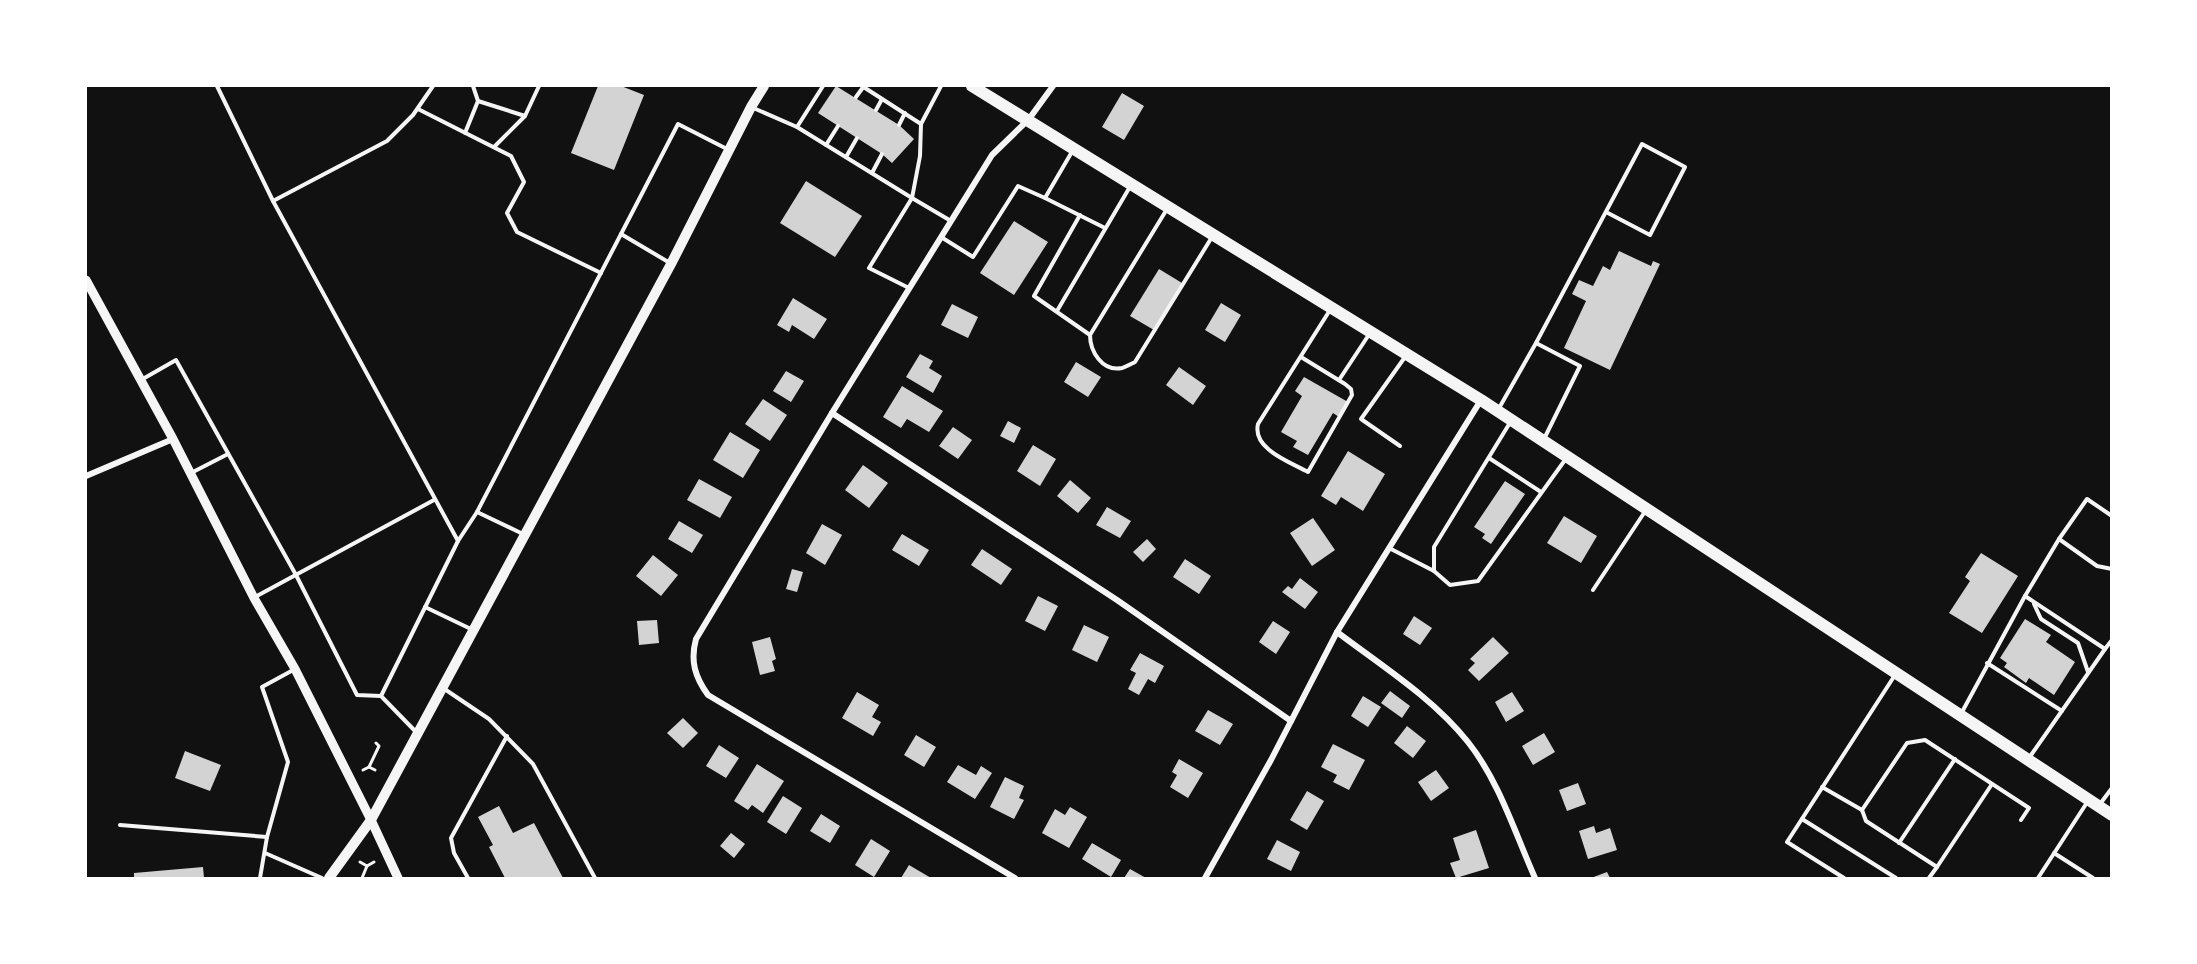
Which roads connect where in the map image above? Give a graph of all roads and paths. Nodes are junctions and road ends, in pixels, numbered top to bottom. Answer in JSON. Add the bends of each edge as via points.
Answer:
{"nodes":[{"id":1,"x":217,"y":86,"type":"edge"},
{"id":2,"x":433,"y":86,"type":"edge"},
{"id":3,"x":473,"y":86,"type":"edge"},
{"id":4,"x":539,"y":86,"type":"edge"},
{"id":5,"x":764,"y":86,"type":"edge"},
{"id":6,"x":824,"y":86,"type":"edge"},
{"id":7,"x":863,"y":86,"type":"edge"},
{"id":8,"x":940,"y":86,"type":"edge"},
{"id":9,"x":972,"y":86,"type":"edge"},
{"id":10,"x":1053,"y":86,"type":"edge"},
{"id":11,"x":856,"y":97,"type":"dead end"},
{"id":12,"x":882,"y":99,"type":"junction"},
{"id":13,"x":478,"y":101,"type":"junction"},
{"id":14,"x":751,"y":107,"type":"junction"},
{"id":15,"x":418,"y":109,"type":"junction"},
{"id":16,"x":876,"y":110,"type":"dead end"},
{"id":17,"x":905,"y":114,"type":"junction"},
{"id":18,"x":525,"y":116,"type":"junction"},
{"id":19,"x":1029,"y":119,"type":"junction"},
{"id":20,"x":921,"y":124,"type":"junction"},
{"id":21,"x":899,"y":125,"type":"dead end"},
{"id":22,"x":838,"y":126,"type":"dead end"},
{"id":23,"x":797,"y":127,"type":"junction"},
{"id":24,"x":465,"y":133,"type":"junction"},
{"id":25,"x":857,"y":138,"type":"dead end"},
{"id":26,"x":826,"y":145,"type":"junction"},
{"id":27,"x":494,"y":147,"type":"junction"},
{"id":28,"x":1075,"y":147,"type":"junction"},
{"id":29,"x":729,"y":150,"type":"junction"},
{"id":30,"x":882,"y":154,"type":"dead end"},
{"id":31,"x":846,"y":157,"type":"junction"},
{"id":32,"x":872,"y":173,"type":"junction"},
{"id":33,"x":1132,"y":183,"type":"junction"},
{"id":34,"x":912,"y":198,"type":"junction"},
{"id":35,"x":1045,"y":198,"type":"junction"},
{"id":36,"x":273,"y":201,"type":"junction"},
{"id":37,"x":1169,"y":206,"type":"junction"},
{"id":38,"x":1606,"y":212,"type":"junction"},
{"id":39,"x":1080,"y":215,"type":"junction"},
{"id":40,"x":951,"y":222,"type":"junction"},
{"id":41,"x":1105,"y":228,"type":"junction"},
{"id":42,"x":621,"y":234,"type":"junction"},
{"id":43,"x":1214,"y":234,"type":"junction"},
{"id":44,"x":942,"y":237,"type":"junction"},
{"id":45,"x":671,"y":264,"type":"junction"},
{"id":46,"x":601,"y":273,"type":"junction"},
{"id":47,"x":86,"y":280,"type":"edge"},
{"id":48,"x":910,"y":288,"type":"junction"},
{"id":49,"x":1332,"y":307,"type":"junction"},
{"id":50,"x":1057,"y":311,"type":"junction"},
{"id":51,"x":1371,"y":332,"type":"junction"},
{"id":52,"x":1090,"y":334,"type":"junction"},
{"id":53,"x":1536,"y":343,"type":"junction"},
{"id":54,"x":1407,"y":354,"type":"junction"},
{"id":55,"x":1301,"y":357,"type":"junction"},
{"id":56,"x":141,"y":380,"type":"junction"},
{"id":57,"x":1339,"y":380,"type":"junction"},
{"id":58,"x":1481,"y":400,"type":"junction"},
{"id":59,"x":1497,"y":411,"type":"junction"},
{"id":60,"x":832,"y":413,"type":"junction"},
{"id":61,"x":1512,"y":420,"type":"junction"},
{"id":62,"x":173,"y":439,"type":"junction"},
{"id":63,"x":1543,"y":441,"type":"junction"},
{"id":64,"x":1400,"y":446,"type":"dead end"},
{"id":65,"x":228,"y":454,"type":"junction"},
{"id":66,"x":1567,"y":457,"type":"junction"},
{"id":67,"x":1489,"y":458,"type":"junction"},
{"id":68,"x":190,"y":474,"type":"junction"},
{"id":69,"x":86,"y":476,"type":"edge"},
{"id":70,"x":1541,"y":492,"type":"junction"},
{"id":71,"x":434,"y":500,"type":"junction"},
{"id":72,"x":1646,"y":509,"type":"junction"},
{"id":73,"x":477,"y":512,"type":"junction"},
{"id":74,"x":2112,"y":516,"type":"edge"},
{"id":75,"x":524,"y":535,"type":"junction"},
{"id":76,"x":2059,"y":539,"type":"junction"},
{"id":77,"x":458,"y":541,"type":"junction"},
{"id":78,"x":1389,"y":548,"type":"junction"},
{"id":79,"x":2112,"y":570,"type":"edge"},
{"id":80,"x":1434,"y":571,"type":"junction"},
{"id":81,"x":296,"y":575,"type":"junction"},
{"id":82,"x":1593,"y":590,"type":"dead end"},
{"id":83,"x":2025,"y":596,"type":"junction"},
{"id":84,"x":254,"y":598,"type":"junction"},
{"id":85,"x":2033,"y":602,"type":"junction"},
{"id":86,"x":425,"y":607,"type":"junction"},
{"id":87,"x":473,"y":630,"type":"junction"},
{"id":88,"x":1337,"y":632,"type":"junction"},
{"id":89,"x":2112,"y":640,"type":"edge"},
{"id":90,"x":2105,"y":649,"type":"junction"},
{"id":91,"x":1987,"y":663,"type":"junction"},
{"id":92,"x":295,"y":669,"type":"junction"},
{"id":93,"x":1896,"y":673,"type":"junction"},
{"id":94,"x":2089,"y":673,"type":"junction"},
{"id":95,"x":442,"y":688,"type":"junction"},
{"id":96,"x":381,"y":696,"type":"junction"},
{"id":97,"x":2062,"y":711,"type":"junction"},
{"id":98,"x":1960,"y":715,"type":"junction"},
{"id":99,"x":1291,"y":721,"type":"junction"},
{"id":100,"x":418,"y":734,"type":"junction"},
{"id":101,"x":507,"y":736,"type":"junction"},
{"id":102,"x":376,"y":743,"type":"dead end"},
{"id":103,"x":1955,"y":759,"type":"junction"},
{"id":104,"x":2028,"y":760,"type":"junction"},
{"id":105,"x":369,"y":767,"type":"junction"},
{"id":106,"x":363,"y":770,"type":"dead end"},
{"id":107,"x":375,"y":770,"type":"dead end"},
{"id":108,"x":1992,"y":784,"type":"junction"},
{"id":109,"x":1822,"y":787,"type":"junction"},
{"id":110,"x":2112,"y":788,"type":"edge"},
{"id":111,"x":2094,"y":803,"type":"junction"},
{"id":112,"x":1862,"y":810,"type":"junction"},
{"id":113,"x":2112,"y":815,"type":"edge"},
{"id":114,"x":1802,"y":819,"type":"junction"},
{"id":115,"x":371,"y":820,"type":"junction"},
{"id":116,"x":2021,"y":820,"type":"dead end"},
{"id":117,"x":120,"y":825,"type":"dead end"},
{"id":118,"x":267,"y":837,"type":"junction"},
{"id":119,"x":1899,"y":843,"type":"junction"},
{"id":120,"x":265,"y":853,"type":"junction"},
{"id":121,"x":2054,"y":853,"type":"junction"},
{"id":122,"x":360,"y":862,"type":"dead end"},
{"id":123,"x":374,"y":862,"type":"dead end"},
{"id":124,"x":368,"y":866,"type":"junction"},
{"id":125,"x":1936,"y":867,"type":"junction"},
{"id":126,"x":260,"y":879,"type":"edge"},
{"id":127,"x":322,"y":879,"type":"edge"},
{"id":128,"x":329,"y":879,"type":"edge"},
{"id":129,"x":362,"y":879,"type":"edge"},
{"id":130,"x":398,"y":879,"type":"edge"},
{"id":131,"x":468,"y":879,"type":"edge"},
{"id":132,"x":595,"y":879,"type":"edge"},
{"id":133,"x":1015,"y":879,"type":"edge"},
{"id":134,"x":1205,"y":879,"type":"edge"},
{"id":135,"x":1535,"y":879,"type":"edge"},
{"id":136,"x":1844,"y":879,"type":"edge"},
{"id":137,"x":1896,"y":879,"type":"edge"},
{"id":138,"x":1929,"y":879,"type":"edge"},
{"id":139,"x":2038,"y":879,"type":"edge"},
{"id":140,"x":2093,"y":879,"type":"edge"}],
"edges":[{"from":1,"to":36,"type":"lane"},
{"from":2,"to":15,"type":"lane"},
{"from":3,"to":13,"type":"lane"},
{"from":4,"to":18,"type":"lane"},
{"from":5,"to":14,"type":"main road"},
{"from":6,"to":23,"type":"lane"},
{"from":7,"to":11,"type":"lane"},
{"from":7,"to":12,"type":"lane"},
{"from":8,"to":20,"type":"lane"},
{"from":9,"to":19,"type":"main road"},
{"from":10,"to":19,"type":"street"},
{"from":12,"to":16,"type":"lane"},
{"from":12,"to":17,"type":"lane"},
{"from":13,"to":18,"type":"lane"},
{"from":13,"to":24,"type":"lane"},
{"from":14,"to":23,"type":"lane"},
{"from":14,"to":29,"type":"main road"},
{"from":15,"to":24,"type":"lane"},
{"from":15,"to":36,"type":"lane","via":[[387,141]]},
{"from":17,"to":20,"type":"lane"},
{"from":17,"to":21,"type":"lane"},
{"from":18,"to":27,"type":"lane"},
{"from":19,"to":28,"type":"main road"},
{"from":19,"to":40,"type":"street","via":[[992,156]]},
{"from":20,"to":34,"type":"lane"},
{"from":22,"to":26,"type":"lane"},
{"from":23,"to":26,"type":"lane"},
{"from":24,"to":27,"type":"lane"},
{"from":25,"to":31,"type":"lane"},
{"from":26,"to":31,"type":"lane"},
{"from":27,"to":46,"type":"lane","via":[[510,156],[524,182],[507,213],[518,232]]},
{"from":28,"to":33,"type":"main road"},
{"from":28,"to":35,"type":"lane"},
{"from":29,"to":42,"type":"lane","via":[[678,124]]},
{"from":29,"to":45,"type":"main road"},
{"from":30,"to":32,"type":"lane"},
{"from":31,"to":32,"type":"lane"},
{"from":32,"to":34,"type":"lane"},
{"from":33,"to":37,"type":"main road"},
{"from":33,"to":41,"type":"lane"},
{"from":34,"to":40,"type":"lane"},
{"from":34,"to":48,"type":"lane","via":[[868,268]]},
{"from":35,"to":39,"type":"lane"},
{"from":35,"to":44,"type":"lane","via":[[1018,186],[973,257]]},
{"from":36,"to":71,"type":"lane"},
{"from":37,"to":43,"type":"main road"},
{"from":37,"to":52,"type":"lane"},
{"from":38,"to":38,"type":"lane","via":[[1642,144],[1685,167],[1650,235]]},
{"from":38,"to":53,"type":"lane"},
{"from":39,"to":41,"type":"lane"},
{"from":39,"to":50,"type":"lane","via":[[1034,296]]},
{"from":40,"to":44,"type":"street"},
{"from":41,"to":50,"type":"lane"},
{"from":42,"to":45,"type":"lane"},
{"from":42,"to":46,"type":"lane"},
{"from":43,"to":49,"type":"main road"},
{"from":43,"to":52,"type":"lane","via":[[1136,362],[1120,369],[1109,366],[1097,358],[1090,345]]},
{"from":44,"to":48,"type":"street"},
{"from":45,"to":75,"type":"main road"},
{"from":46,"to":73,"type":"lane"},
{"from":47,"to":56,"type":"street"},
{"from":48,"to":60,"type":"street"},
{"from":49,"to":51,"type":"main road"},
{"from":49,"to":55,"type":"lane"},
{"from":50,"to":52,"type":"lane"},
{"from":51,"to":54,"type":"main road"},
{"from":51,"to":57,"type":"lane"},
{"from":53,"to":59,"type":"lane"},
{"from":53,"to":63,"type":"lane","via":[[1580,366]]},
{"from":54,"to":58,"type":"main road"},
{"from":54,"to":64,"type":"lane","via":[[1361,419]]},
{"from":55,"to":57,"type":"lane"},
{"from":55,"to":57,"type":"lane","via":[[1256,432],[1268,449],[1308,472],[1351,399],[1351,389]]},
{"from":56,"to":62,"type":"street"},
{"from":56,"to":65,"type":"lane","via":[[176,360]]},
{"from":58,"to":59,"type":"main road"},
{"from":58,"to":78,"type":"street"},
{"from":59,"to":61,"type":"main road"},
{"from":60,"to":99,"type":"street","via":[[1117,600]]},
{"from":60,"to":133,"type":"street","via":[[696,639],[695,673],[708,695]]},
{"from":61,"to":63,"type":"main road"},
{"from":61,"to":67,"type":"lane"},
{"from":62,"to":68,"type":"street"},
{"from":62,"to":69,"type":"street"},
{"from":63,"to":66,"type":"main road"},
{"from":65,"to":68,"type":"lane"},
{"from":65,"to":81,"type":"lane"},
{"from":66,"to":70,"type":"lane"},
{"from":66,"to":72,"type":"main road"},
{"from":67,"to":70,"type":"lane"},
{"from":67,"to":80,"type":"lane","via":[[1434,547]]},
{"from":68,"to":84,"type":"street"},
{"from":70,"to":80,"type":"lane","via":[[1478,581],[1450,585]]},
{"from":71,"to":77,"type":"lane"},
{"from":71,"to":81,"type":"lane"},
{"from":72,"to":82,"type":"lane"},
{"from":72,"to":93,"type":"main road"},
{"from":73,"to":75,"type":"lane"},
{"from":73,"to":77,"type":"lane"},
{"from":74,"to":76,"type":"lane","via":[[2087,499]]},
{"from":75,"to":87,"type":"main road"},
{"from":76,"to":79,"type":"lane","via":[[2097,566]]},
{"from":76,"to":83,"type":"lane"},
{"from":77,"to":86,"type":"lane"},
{"from":78,"to":80,"type":"lane"},
{"from":78,"to":88,"type":"street"},
{"from":81,"to":84,"type":"lane"},
{"from":81,"to":96,"type":"lane","via":[[357,695]]},
{"from":83,"to":85,"type":"lane"},
{"from":83,"to":91,"type":"lane"},
{"from":84,"to":92,"type":"street"},
{"from":85,"to":90,"type":"lane"},
{"from":85,"to":94,"type":"lane","via":[[2041,620],[2078,643]]},
{"from":86,"to":87,"type":"lane"},
{"from":86,"to":96,"type":"lane"},
{"from":87,"to":95,"type":"main road"},
{"from":88,"to":99,"type":"street"},
{"from":88,"to":135,"type":"street","via":[[1440,711],[1469,743],[1494,785]]},
{"from":89,"to":90,"type":"lane"},
{"from":90,"to":94,"type":"lane"},
{"from":91,"to":97,"type":"lane"},
{"from":91,"to":98,"type":"lane"},
{"from":92,"to":115,"type":"street"},
{"from":92,"to":118,"type":"lane","via":[[262,687],[288,762]]},
{"from":93,"to":98,"type":"main road"},
{"from":93,"to":109,"type":"lane"},
{"from":94,"to":97,"type":"lane"},
{"from":95,"to":100,"type":"main road"},
{"from":95,"to":101,"type":"lane"},
{"from":96,"to":100,"type":"lane"},
{"from":97,"to":104,"type":"lane"},
{"from":98,"to":104,"type":"main road"},
{"from":99,"to":134,"type":"street"},
{"from":100,"to":115,"type":"main road"},
{"from":101,"to":131,"type":"lane","via":[[451,838]]},
{"from":101,"to":132,"type":"lane","via":[[533,764]]},
{"from":102,"to":105,"type":"path","via":[[379,746]]},
{"from":103,"to":108,"type":"lane"},
{"from":103,"to":112,"type":"lane","via":[[1925,740],[1907,743]]},
{"from":103,"to":119,"type":"lane"},
{"from":104,"to":111,"type":"main road"},
{"from":105,"to":106,"type":"path"},
{"from":105,"to":107,"type":"path"},
{"from":108,"to":116,"type":"lane","via":[[2029,808]]},
{"from":108,"to":125,"type":"lane"},
{"from":109,"to":112,"type":"lane"},
{"from":109,"to":114,"type":"lane"},
{"from":110,"to":111,"type":"lane"},
{"from":111,"to":113,"type":"main road"},
{"from":111,"to":121,"type":"lane"},
{"from":112,"to":119,"type":"lane","via":[[1866,821]]},
{"from":114,"to":136,"type":"lane","via":[[1787,842]]},
{"from":114,"to":137,"type":"lane"},
{"from":115,"to":128,"type":"main road"},
{"from":115,"to":130,"type":"street"},
{"from":117,"to":118,"type":"lane"},
{"from":118,"to":120,"type":"lane"},
{"from":119,"to":125,"type":"lane"},
{"from":120,"to":126,"type":"lane"},
{"from":120,"to":127,"type":"lane"},
{"from":121,"to":139,"type":"lane"},
{"from":121,"to":140,"type":"lane"},
{"from":122,"to":124,"type":"path"},
{"from":123,"to":124,"type":"path"},
{"from":124,"to":129,"type":"path"},
{"from":125,"to":138,"type":"lane"}]}
